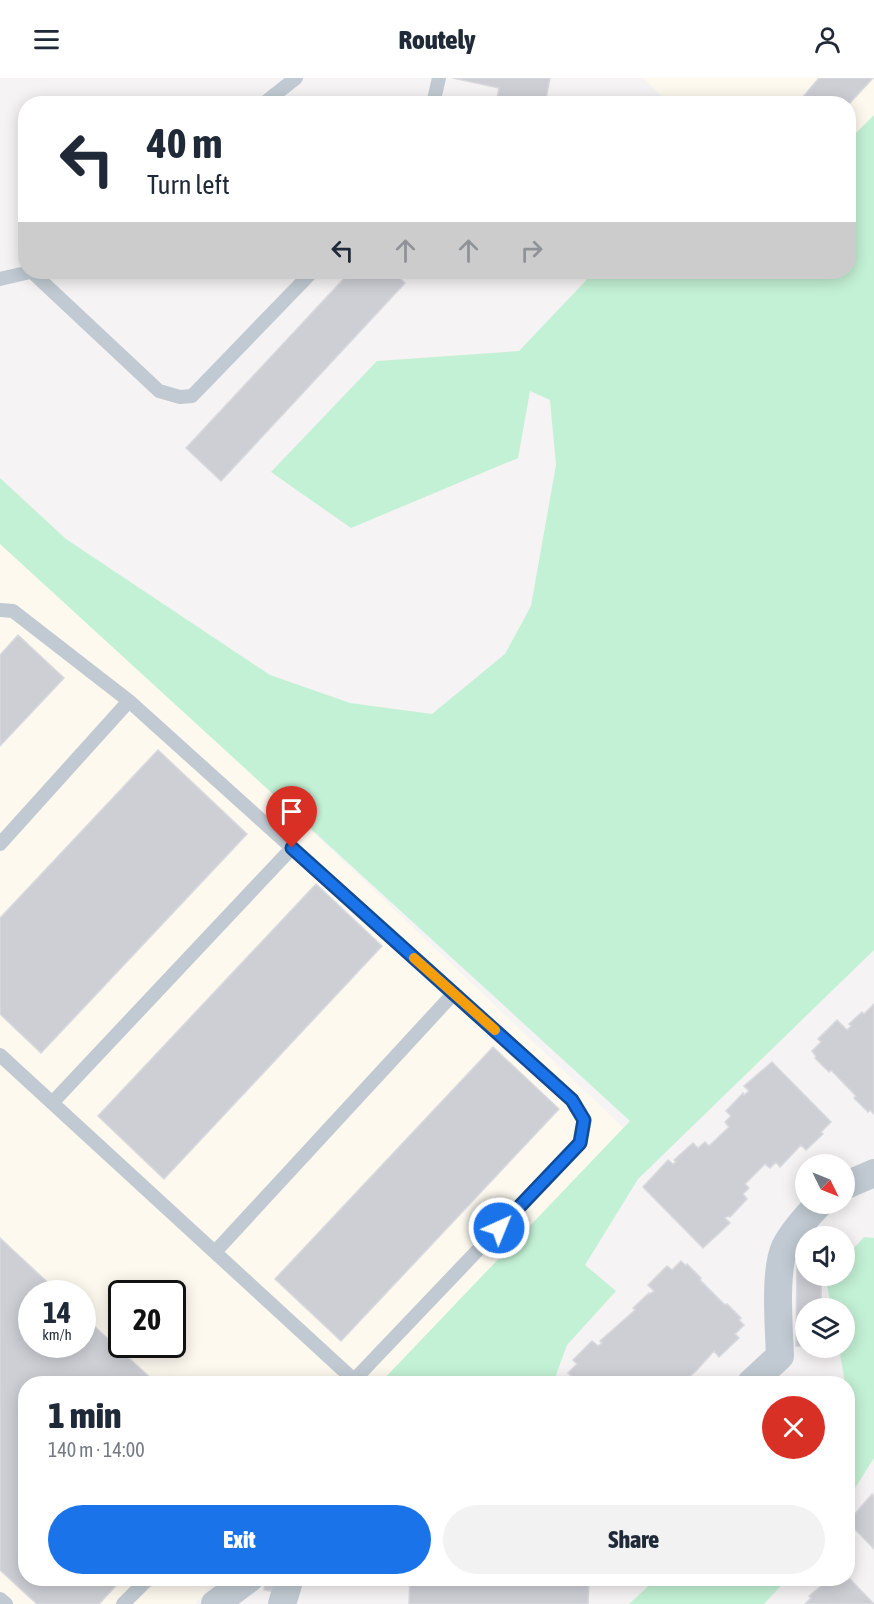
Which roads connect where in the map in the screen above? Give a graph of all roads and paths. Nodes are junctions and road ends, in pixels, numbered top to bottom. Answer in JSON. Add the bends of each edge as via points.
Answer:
{"nodes":[{"id":1,"x":296,"y":78,"type":"edge"},
{"id":2,"x":439,"y":78,"type":"edge"},
{"id":3,"x":273,"y":96,"type":"edge"},
{"id":4,"x":435,"y":96,"type":"edge"},
{"id":5,"x":18,"y":275,"type":"edge"},
{"id":6,"x":0,"y":279,"type":"edge"},
{"id":7,"x":39,"y":279,"type":"edge"},
{"id":8,"x":305,"y":279,"type":"edge"},
{"id":9,"x":0,"y":610,"type":"edge"},
{"id":10,"x":129,"y":701,"type":"junction"},
{"id":11,"x":0,"y":844,"type":"edge"},
{"id":12,"x":292,"y":848,"type":"junction"},
{"id":13,"x":454,"y":993,"type":"junction"},
{"id":14,"x":0,"y":1055,"type":"edge"},
{"id":15,"x":52,"y":1102,"type":"junction"},
{"id":16,"x":874,"y":1173,"type":"edge"},
{"id":17,"x":855,"y":1181,"type":"edge"},
{"id":18,"x":809,"y":1214,"type":"edge"},
{"id":19,"x":215,"y":1252,"type":"junction"},
{"id":20,"x":346,"y":1376,"type":"edge"},
{"id":21,"x":358,"y":1376,"type":"edge"},
{"id":22,"x":759,"y":1376,"type":"edge"},
{"id":23,"x":141,"y":1586,"type":"edge"},
{"id":24,"x":239,"y":1586,"type":"edge"},
{"id":25,"x":288,"y":1586,"type":"edge"},
{"id":26,"x":0,"y":1599,"type":"edge"},
{"id":27,"x":6,"y":1604,"type":"edge"},
{"id":28,"x":123,"y":1604,"type":"edge"},
{"id":29,"x":215,"y":1604,"type":"edge"},
{"id":30,"x":282,"y":1604,"type":"edge"}],
"edges":[{"from":1,"to":3,"type":"lane"},
{"from":2,"to":4,"type":"lane"},
{"from":5,"to":6,"type":"lane"},
{"from":7,"to":8,"type":"lane","via":[[159,391],[180,397],[192,396]]},
{"from":9,"to":10,"type":"lane","via":[[13,611]]},
{"from":10,"to":11,"type":"lane"},
{"from":10,"to":12,"type":"lane"},
{"from":12,"to":13,"type":"lane"},
{"from":12,"to":15,"type":"lane"},
{"from":13,"to":19,"type":"lane"},
{"from":13,"to":21,"type":"lane","via":[[572,1100],[584,1120],[580,1143]]},
{"from":14,"to":15,"type":"lane"},
{"from":15,"to":19,"type":"lane"},
{"from":16,"to":17,"type":"street"},
{"from":18,"to":22,"type":"street","via":[[784,1249],[779,1277],[780,1356]]},
{"from":19,"to":20,"type":"lane"},
{"from":23,"to":28,"type":"lane"},
{"from":24,"to":29,"type":"street"},
{"from":25,"to":30,"type":"street"},
{"from":26,"to":27,"type":"lane"}]}
